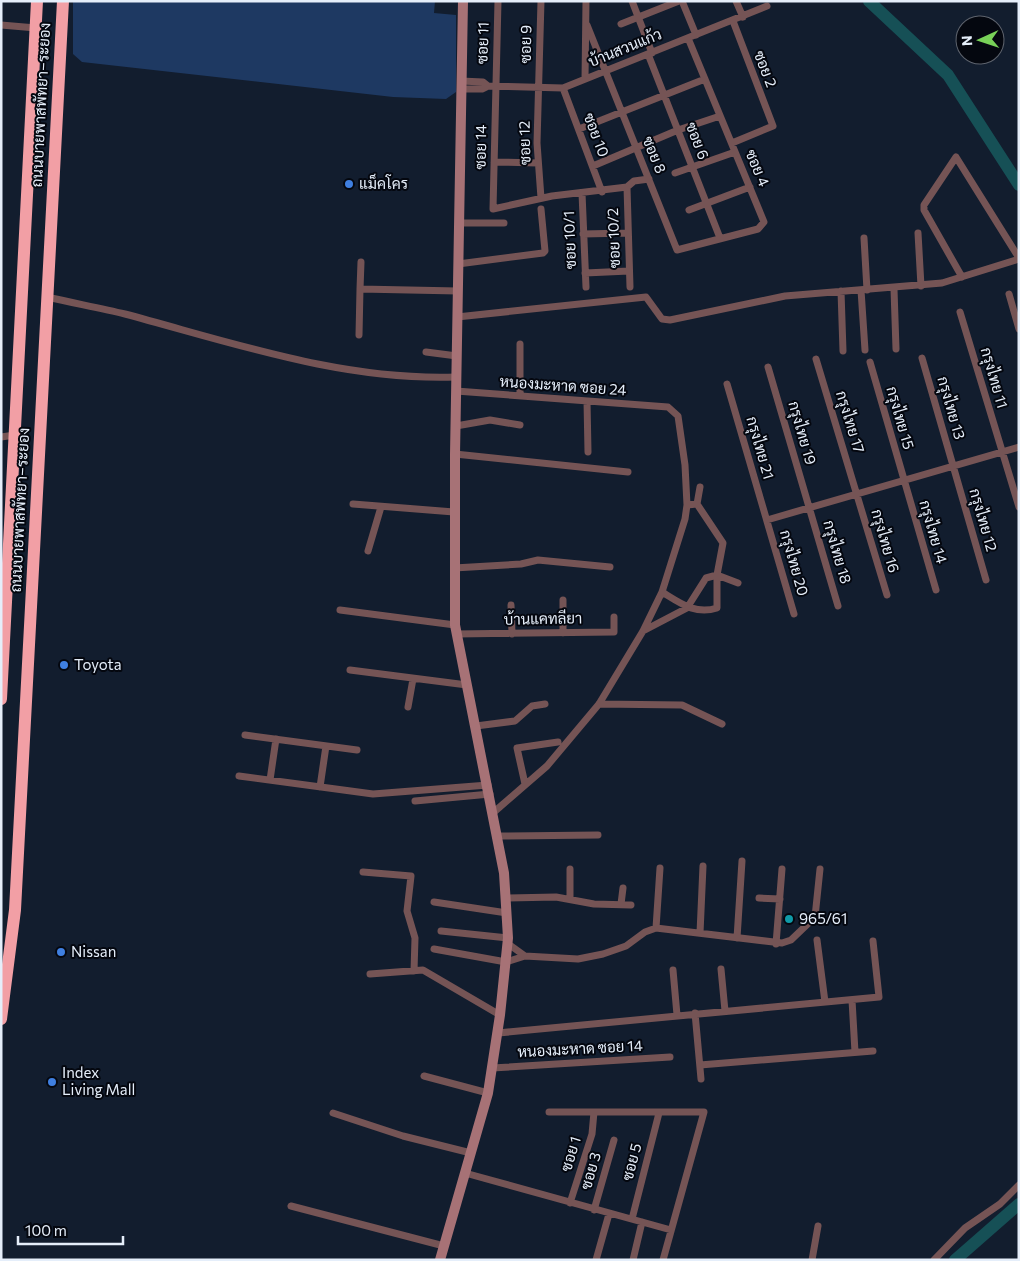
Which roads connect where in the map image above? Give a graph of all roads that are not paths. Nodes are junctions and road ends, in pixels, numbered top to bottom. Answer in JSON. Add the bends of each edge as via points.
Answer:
{"nodes":[{"id":1,"x":37,"y":1,"type":"edge"},
{"id":2,"x":62,"y":1,"type":"edge"},
{"id":3,"x":463,"y":1,"type":"edge"},
{"id":4,"x":498,"y":1,"type":"edge"},
{"id":5,"x":541,"y":1,"type":"edge"},
{"id":6,"x":586,"y":1,"type":"edge"},
{"id":7,"x":632,"y":1,"type":"edge"},
{"id":8,"x":678,"y":1,"type":"edge"},
{"id":9,"x":682,"y":1,"type":"edge"},
{"id":10,"x":736,"y":1,"type":"edge"},
{"id":11,"x":767,"y":6,"type":"dead end"},
{"id":12,"x":638,"y":17,"type":"junction"},
{"id":13,"x":743,"y":17,"type":"junction"},
{"id":14,"x":733,"y":21,"type":"junction"},
{"id":15,"x":622,"y":24,"type":"dead end"},
{"id":16,"x":1,"y":25,"type":"edge"},
{"id":17,"x":587,"y":25,"type":"junction"},
{"id":18,"x":36,"y":28,"type":"junction"},
{"id":19,"x":696,"y":35,"type":"junction"},
{"id":20,"x":688,"y":38,"type":"junction"},
{"id":21,"x":650,"y":54,"type":"junction"},
{"id":22,"x":606,"y":71,"type":"junction"},
{"id":23,"x":585,"y":79,"type":"junction"},
{"id":24,"x":705,"y":79,"type":"junction"},
{"id":25,"x":462,"y":85,"type":"junction"},
{"id":26,"x":492,"y":86,"type":"junction"},
{"id":27,"x":540,"y":87,"type":"junction"},
{"id":28,"x":563,"y":88,"type":"junction"},
{"id":29,"x":664,"y":95,"type":"junction"},
{"id":30,"x":622,"y":112,"type":"junction"},
{"id":31,"x":720,"y":116,"type":"junction"},
{"id":32,"x":578,"y":129,"type":"junction"},
{"id":33,"x":678,"y":130,"type":"junction"},
{"id":34,"x":732,"y":143,"type":"junction"},
{"id":35,"x":636,"y":147,"type":"junction"},
{"id":36,"x":735,"y":152,"type":"junction"},
{"id":37,"x":494,"y":162,"type":"junction"},
{"id":38,"x":538,"y":162,"type":"junction"},
{"id":39,"x":593,"y":166,"type":"junction"},
{"id":40,"x":692,"y":168,"type":"junction"},
{"id":41,"x":675,"y":173,"type":"dead end"},
{"id":42,"x":649,"y":179,"type":"junction"},
{"id":43,"x":627,"y":187,"type":"junction"},
{"id":44,"x":750,"y":187,"type":"junction"},
{"id":45,"x":582,"y":192,"type":"junction"},
{"id":46,"x":602,"y":192,"type":"junction"},
{"id":47,"x":541,"y":198,"type":"junction"},
{"id":48,"x":707,"y":205,"type":"junction"},
{"id":49,"x":541,"y":209,"type":"dead end"},
{"id":50,"x":689,"y":210,"type":"dead end"},
{"id":51,"x":459,"y":223,"type":"junction"},
{"id":52,"x":504,"y":223,"type":"dead end"},
{"id":53,"x":628,"y":233,"type":"junction"},
{"id":54,"x":918,"y":233,"type":"dead end"},
{"id":55,"x":583,"y":234,"type":"junction"},
{"id":56,"x":720,"y":238,"type":"junction"},
{"id":57,"x":864,"y":238,"type":"dead end"},
{"id":58,"x":677,"y":250,"type":"joint"},
{"id":59,"x":1019,"y":258,"type":"edge"},
{"id":60,"x":361,"y":262,"type":"dead end"},
{"id":61,"x":458,"y":264,"type":"junction"},
{"id":62,"x":629,"y":270,"type":"junction"},
{"id":63,"x":585,"y":273,"type":"junction"},
{"id":64,"x":962,"y":277,"type":"junction"},
{"id":65,"x":921,"y":286,"type":"junction"},
{"id":66,"x":586,"y":287,"type":"dead end"},
{"id":67,"x":630,"y":287,"type":"dead end"},
{"id":68,"x":894,"y":288,"type":"junction"},
{"id":69,"x":360,"y":289,"type":"junction"},
{"id":70,"x":864,"y":290,"type":"junction"},
{"id":71,"x":458,"y":291,"type":"junction"},
{"id":72,"x":841,"y":291,"type":"junction"},
{"id":73,"x":1009,"y":294,"type":"dead end"},
{"id":74,"x":48,"y":297,"type":"junction"},
{"id":75,"x":960,"y":312,"type":"dead end"},
{"id":76,"x":457,"y":317,"type":"junction"},
{"id":77,"x":1019,"y":330,"type":"edge"},
{"id":78,"x":359,"y":335,"type":"dead end"},
{"id":79,"x":520,"y":344,"type":"dead end"},
{"id":80,"x":896,"y":348,"type":"dead end"},
{"id":81,"x":865,"y":350,"type":"dead end"},
{"id":82,"x":843,"y":351,"type":"dead end"},
{"id":83,"x":426,"y":352,"type":"dead end"},
{"id":84,"x":457,"y":356,"type":"junction"},
{"id":85,"x":922,"y":358,"type":"dead end"},
{"id":86,"x":816,"y":359,"type":"dead end"},
{"id":87,"x":870,"y":362,"type":"dead end"},
{"id":88,"x":768,"y":367,"type":"dead end"},
{"id":89,"x":456,"y":377,"type":"junction"},
{"id":90,"x":727,"y":384,"type":"dead end"},
{"id":91,"x":456,"y":391,"type":"junction"},
{"id":92,"x":520,"y":396,"type":"junction"},
{"id":93,"x":587,"y":401,"type":"junction"},
{"id":94,"x":520,"y":425,"type":"dead end"},
{"id":95,"x":456,"y":426,"type":"junction"},
{"id":96,"x":15,"y":435,"type":"junction"},
{"id":97,"x":1,"y":437,"type":"edge"},
{"id":98,"x":1019,"y":447,"type":"edge"},
{"id":99,"x":588,"y":452,"type":"dead end"},
{"id":100,"x":1001,"y":452,"type":"junction"},
{"id":101,"x":455,"y":454,"type":"junction"},
{"id":102,"x":953,"y":466,"type":"junction"},
{"id":103,"x":628,"y":472,"type":"dead end"},
{"id":104,"x":904,"y":481,"type":"junction"},
{"id":105,"x":700,"y":487,"type":"dead end"},
{"id":106,"x":857,"y":494,"type":"junction"},
{"id":107,"x":353,"y":504,"type":"dead end"},
{"id":108,"x":697,"y":504,"type":"junction"},
{"id":109,"x":687,"y":505,"type":"junction"},
{"id":110,"x":381,"y":507,"type":"junction"},
{"id":111,"x":809,"y":507,"type":"junction"},
{"id":112,"x":1019,"y":507,"type":"edge"},
{"id":113,"x":454,"y":512,"type":"junction"},
{"id":114,"x":767,"y":520,"type":"junction"},
{"id":115,"x":368,"y":551,"type":"dead end"},
{"id":116,"x":610,"y":567,"type":"dead end"},
{"id":117,"x":454,"y":568,"type":"junction"},
{"id":118,"x":717,"y":575,"type":"junction"},
{"id":119,"x":986,"y":580,"type":"dead end"},
{"id":120,"x":738,"y":583,"type":"dead end"},
{"id":121,"x":936,"y":590,"type":"dead end"},
{"id":122,"x":662,"y":592,"type":"junction"},
{"id":123,"x":887,"y":595,"type":"dead end"},
{"id":124,"x":563,"y":600,"type":"dead end"},
{"id":125,"x":511,"y":605,"type":"dead end"},
{"id":126,"x":838,"y":606,"type":"dead end"},
{"id":127,"x":688,"y":608,"type":"junction"},
{"id":128,"x":340,"y":610,"type":"dead end"},
{"id":129,"x":794,"y":614,"type":"dead end"},
{"id":130,"x":614,"y":617,"type":"dead end"},
{"id":131,"x":456,"y":630,"type":"junction"},
{"id":132,"x":643,"y":631,"type":"junction"},
{"id":133,"x":563,"y":633,"type":"junction"},
{"id":134,"x":512,"y":634,"type":"junction"},
{"id":135,"x":350,"y":670,"type":"dead end"},
{"id":136,"x":412,"y":679,"type":"junction"},
{"id":137,"x":467,"y":685,"type":"junction"},
{"id":138,"x":1,"y":699,"type":"edge"},
{"id":139,"x":545,"y":704,"type":"dead end"},
{"id":140,"x":598,"y":704,"type":"junction"},
{"id":141,"x":408,"y":706,"type":"dead end"},
{"id":142,"x":722,"y":724,"type":"dead end"},
{"id":143,"x":476,"y":726,"type":"junction"},
{"id":144,"x":245,"y":735,"type":"dead end"},
{"id":145,"x":276,"y":739,"type":"junction"},
{"id":146,"x":558,"y":742,"type":"dead end"},
{"id":147,"x":326,"y":746,"type":"junction"},
{"id":148,"x":357,"y":750,"type":"dead end"},
{"id":149,"x":239,"y":776,"type":"dead end"},
{"id":150,"x":270,"y":780,"type":"junction"},
{"id":151,"x":525,"y":784,"type":"junction"},
{"id":152,"x":320,"y":787,"type":"junction"},
{"id":153,"x":489,"y":789,"type":"junction"},
{"id":154,"x":414,"y":801,"type":"dead end"},
{"id":155,"x":494,"y":812,"type":"junction"},
{"id":156,"x":598,"y":835,"type":"dead end"},
{"id":157,"x":498,"y":836,"type":"junction"},
{"id":158,"x":742,"y":861,"type":"dead end"},
{"id":159,"x":703,"y":866,"type":"dead end"},
{"id":160,"x":660,"y":868,"type":"dead end"},
{"id":161,"x":570,"y":869,"type":"dead end"},
{"id":162,"x":782,"y":869,"type":"dead end"},
{"id":163,"x":820,"y":869,"type":"dead end"},
{"id":164,"x":363,"y":872,"type":"dead end"},
{"id":165,"x":623,"y":888,"type":"dead end"},
{"id":166,"x":506,"y":898,"type":"junction"},
{"id":167,"x":759,"y":898,"type":"dead end"},
{"id":168,"x":570,"y":899,"type":"junction"},
{"id":169,"x":780,"y":899,"type":"junction"},
{"id":170,"x":434,"y":902,"type":"dead end"},
{"id":171,"x":621,"y":904,"type":"junction"},
{"id":172,"x":631,"y":905,"type":"dead end"},
{"id":173,"x":507,"y":913,"type":"junction"},
{"id":174,"x":656,"y":928,"type":"junction"},
{"id":175,"x":441,"y":931,"type":"dead end"},
{"id":176,"x":700,"y":933,"type":"junction"},
{"id":177,"x":738,"y":938,"type":"junction"},
{"id":178,"x":817,"y":940,"type":"dead end"},
{"id":179,"x":508,"y":941,"type":"junction"},
{"id":180,"x":873,"y":941,"type":"dead end"},
{"id":181,"x":776,"y":944,"type":"junction"},
{"id":182,"x":434,"y":949,"type":"dead end"},
{"id":183,"x":525,"y":956,"type":"junction"},
{"id":184,"x":506,"y":962,"type":"junction"},
{"id":185,"x":673,"y":970,"type":"dead end"},
{"id":186,"x":722,"y":970,"type":"dead end"},
{"id":187,"x":414,"y":971,"type":"junction"},
{"id":188,"x":370,"y":974,"type":"dead end"},
{"id":189,"x":852,"y":1000,"type":"junction"},
{"id":190,"x":825,"y":1002,"type":"junction"},
{"id":191,"x":725,"y":1011,"type":"junction"},
{"id":192,"x":695,"y":1013,"type":"junction"},
{"id":193,"x":500,"y":1015,"type":"junction"},
{"id":194,"x":677,"y":1015,"type":"junction"},
{"id":195,"x":1,"y":1019,"type":"edge"},
{"id":196,"x":498,"y":1032,"type":"junction"},
{"id":197,"x":873,"y":1051,"type":"dead end"},
{"id":198,"x":855,"y":1052,"type":"junction"},
{"id":199,"x":670,"y":1057,"type":"dead end"},
{"id":200,"x":700,"y":1066,"type":"junction"},
{"id":201,"x":492,"y":1068,"type":"junction"},
{"id":202,"x":424,"y":1076,"type":"dead end"},
{"id":203,"x":701,"y":1079,"type":"dead end"},
{"id":204,"x":488,"y":1093,"type":"junction"},
{"id":205,"x":549,"y":1112,"type":"dead end"},
{"id":206,"x":594,"y":1112,"type":"junction"},
{"id":207,"x":333,"y":1113,"type":"dead end"},
{"id":208,"x":659,"y":1113,"type":"junction"},
{"id":209,"x":614,"y":1140,"type":"dead end"},
{"id":210,"x":471,"y":1153,"type":"junction"},
{"id":211,"x":465,"y":1174,"type":"junction"},
{"id":212,"x":1019,"y":1185,"type":"edge"},
{"id":213,"x":570,"y":1203,"type":"junction"},
{"id":214,"x":291,"y":1206,"type":"dead end"},
{"id":215,"x":594,"y":1210,"type":"junction"},
{"id":216,"x":608,"y":1214,"type":"junction"},
{"id":217,"x":632,"y":1219,"type":"junction"},
{"id":218,"x":642,"y":1222,"type":"junction"},
{"id":219,"x":818,"y":1226,"type":"dead end"},
{"id":220,"x":672,"y":1230,"type":"junction"},
{"id":221,"x":444,"y":1246,"type":"junction"},
{"id":222,"x":440,"y":1260,"type":"edge"},
{"id":223,"x":596,"y":1260,"type":"edge"},
{"id":224,"x":633,"y":1260,"type":"edge"},
{"id":225,"x":663,"y":1260,"type":"edge"},
{"id":226,"x":812,"y":1260,"type":"edge"},
{"id":227,"x":934,"y":1260,"type":"edge"}],
"edges":[{"from":1,"to":18,"type":"highway","name":"ถนนบายพาสพัทยา–ระยอง"},
{"from":2,"to":74,"type":"highway","name":"ถนนบายพาสพัทยา–ระยอง"},
{"from":3,"to":25,"type":"street"},
{"from":4,"to":26,"type":"street","name":"ซอย 11"},
{"from":5,"to":27,"type":"street","name":"ซอย 9"},
{"from":6,"to":17,"type":"street"},
{"from":7,"to":12,"type":"street"},
{"from":8,"to":12,"type":"street"},
{"from":9,"to":19,"type":"street"},
{"from":10,"to":13,"type":"street"},
{"from":11,"to":13,"type":"street","name":"บ้านสวนแก้ว"},
{"from":12,"to":15,"type":"street"},
{"from":12,"to":21,"type":"street"},
{"from":13,"to":14,"type":"street","name":"บ้านสวนแก้ว"},
{"from":14,"to":19,"type":"street","name":"บ้านสวนแก้ว"},
{"from":14,"to":34,"type":"street","name":"ซอย 2","via":[[773,126]]},
{"from":16,"to":18,"type":"street"},
{"from":17,"to":22,"type":"street","name":"ซอย 8"},
{"from":17,"to":23,"type":"street"},
{"from":18,"to":96,"type":"highway","name":"ถนนบายพาสพัทยา–ระยอง"},
{"from":19,"to":20,"type":"street","name":"บ้านสวนแก้ว"},
{"from":20,"to":21,"type":"street","name":"บ้านสวนแก้ว"},
{"from":20,"to":24,"type":"street","name":"ซอย 4"},
{"from":21,"to":22,"type":"street","name":"บ้านสวนแก้ว"},
{"from":21,"to":29,"type":"street","name":"ซอย 6"},
{"from":22,"to":23,"type":"street","name":"บ้านสวนแก้ว"},
{"from":22,"to":30,"type":"street","name":"ซอย 8"},
{"from":23,"to":28,"type":"street","name":"บ้านสวนแก้ว"},
{"from":24,"to":29,"type":"street"},
{"from":24,"to":31,"type":"street","name":"ซอย 4"},
{"from":25,"to":26,"type":"street","name":"บ้านสวนแก้ว","via":[[482,82]]},
{"from":25,"to":51,"type":"street"},
{"from":26,"to":27,"type":"street","name":"บ้านสวนแก้ว"},
{"from":26,"to":37,"type":"street","name":"ซอย 14"},
{"from":27,"to":28,"type":"street","name":"บ้านสวนแก้ว"},
{"from":27,"to":38,"type":"street","name":"ซอย 12"},
{"from":28,"to":32,"type":"street","name":"ซอย 10"},
{"from":29,"to":30,"type":"street"},
{"from":29,"to":33,"type":"street","name":"ซอย 6"},
{"from":30,"to":32,"type":"street"},
{"from":30,"to":35,"type":"street","name":"ซอย 8"},
{"from":31,"to":33,"type":"street"},
{"from":31,"to":34,"type":"street","name":"ซอย 4"},
{"from":32,"to":39,"type":"street","name":"ซอย 10"},
{"from":33,"to":35,"type":"street"},
{"from":33,"to":40,"type":"street","name":"ซอย 6"},
{"from":34,"to":36,"type":"street","name":"ซอย 4"},
{"from":35,"to":39,"type":"street"},
{"from":35,"to":42,"type":"street","name":"ซอย 8"},
{"from":36,"to":40,"type":"street"},
{"from":36,"to":44,"type":"street","name":"ซอย 4"},
{"from":37,"to":38,"type":"street"},
{"from":37,"to":47,"type":"street","name":"ซอย 14","via":[[493,209]]},
{"from":38,"to":47,"type":"street","name":"ซอย 12"},
{"from":39,"to":46,"type":"street","name":"ซอย 10"},
{"from":40,"to":41,"type":"street"},
{"from":40,"to":48,"type":"street","name":"ซอย 6"},
{"from":42,"to":43,"type":"street","via":[[634,181]]},
{"from":42,"to":58,"type":"street","name":"ซอย 8"},
{"from":43,"to":46,"type":"street"},
{"from":43,"to":53,"type":"street","name":"ซอย 10/2"},
{"from":44,"to":48,"type":"street"},
{"from":44,"to":56,"type":"street","name":"ซอย 4","via":[[764,219],[763,225],[758,230]]},
{"from":45,"to":46,"type":"street"},
{"from":45,"to":47,"type":"street"},
{"from":45,"to":55,"type":"street","name":"ซอย 10/1"},
{"from":48,"to":50,"type":"street"},
{"from":48,"to":56,"type":"street","name":"ซอย 6"},
{"from":49,"to":61,"type":"street","via":[[543,253]]},
{"from":51,"to":52,"type":"street"},
{"from":51,"to":61,"type":"street"},
{"from":53,"to":55,"type":"street"},
{"from":53,"to":62,"type":"street","name":"ซอย 10/2"},
{"from":54,"to":65,"type":"street"},
{"from":55,"to":63,"type":"street","name":"ซอย 10/1"},
{"from":56,"to":58,"type":"street","name":"ซอย 4"},
{"from":57,"to":70,"type":"street"},
{"from":59,"to":64,"type":"street"},
{"from":59,"to":64,"type":"street","via":[[956,157],[924,205],[924,210]]},
{"from":60,"to":69,"type":"street"},
{"from":61,"to":71,"type":"street"},
{"from":62,"to":63,"type":"street"},
{"from":62,"to":67,"type":"street","name":"ซอย 10/2"},
{"from":63,"to":66,"type":"street","name":"ซอย 10/1"},
{"from":64,"to":65,"type":"street"},
{"from":65,"to":68,"type":"street"},
{"from":68,"to":70,"type":"street"},
{"from":68,"to":80,"type":"street"},
{"from":69,"to":71,"type":"street"},
{"from":69,"to":78,"type":"street"},
{"from":70,"to":72,"type":"street"},
{"from":70,"to":81,"type":"street"},
{"from":71,"to":76,"type":"street"},
{"from":72,"to":76,"type":"street","via":[[786,296],[670,320],[662,319],[646,297]]},
{"from":72,"to":82,"type":"street"},
{"from":73,"to":77,"type":"street"},
{"from":74,"to":89,"type":"street","via":[[325,366],[378,375]]},
{"from":74,"to":195,"type":"highway","name":"ถนนบายพาสพัทยา–ระยอง","via":[[15,910]]},
{"from":75,"to":100,"type":"street","name":"กรุงไทย 11"},
{"from":76,"to":84,"type":"street"},
{"from":79,"to":92,"type":"street"},
{"from":83,"to":84,"type":"street"},
{"from":84,"to":89,"type":"street"},
{"from":85,"to":102,"type":"street","name":"กรุงไทย 13"},
{"from":86,"to":106,"type":"street","name":"กรุงไทย 17"},
{"from":87,"to":104,"type":"street","name":"กรุงไทย 15"},
{"from":88,"to":111,"type":"street","name":"กรุงไทย 19"},
{"from":89,"to":91,"type":"street"},
{"from":90,"to":114,"type":"street","name":"กรุงไทย 21"},
{"from":91,"to":92,"type":"street","name":"หนองมะหาด ซอย 24"},
{"from":91,"to":95,"type":"street"},
{"from":92,"to":93,"type":"street","name":"หนองมะหาด ซอย 24"},
{"from":93,"to":99,"type":"street"},
{"from":93,"to":109,"type":"street","name":"หนองมะหาด ซอย 24","via":[[668,407],[678,416]]},
{"from":94,"to":95,"type":"street","via":[[490,420]]},
{"from":95,"to":101,"type":"street"},
{"from":96,"to":97,"type":"street"},
{"from":96,"to":138,"type":"highway","name":"ถนนบายพาสพัทยา–ระยอง"},
{"from":98,"to":100,"type":"street"},
{"from":100,"to":102,"type":"street"},
{"from":100,"to":112,"type":"street","name":"กรุงไทย 11"},
{"from":101,"to":103,"type":"street"},
{"from":101,"to":113,"type":"street"},
{"from":102,"to":104,"type":"street"},
{"from":102,"to":119,"type":"street","name":"กรุงไทย 12"},
{"from":104,"to":106,"type":"street"},
{"from":104,"to":121,"type":"street","name":"กรุงไทย 14"},
{"from":105,"to":108,"type":"street"},
{"from":106,"to":111,"type":"street"},
{"from":106,"to":123,"type":"street","name":"กรุงไทย 16"},
{"from":107,"to":110,"type":"street"},
{"from":108,"to":109,"type":"street"},
{"from":108,"to":118,"type":"street","via":[[723,543]]},
{"from":109,"to":122,"type":"street"},
{"from":110,"to":113,"type":"street"},
{"from":110,"to":115,"type":"street"},
{"from":111,"to":114,"type":"street"},
{"from":111,"to":126,"type":"street","name":"กรุงไทย 18"},
{"from":113,"to":117,"type":"street"},
{"from":114,"to":129,"type":"street","name":"กรุงไทย 20"},
{"from":116,"to":117,"type":"street","via":[[538,560]]},
{"from":117,"to":131,"type":"street"},
{"from":118,"to":120,"type":"street"},
{"from":118,"to":127,"type":"street","via":[[706,578]]},
{"from":118,"to":127,"type":"street","via":[[717,608]]},
{"from":122,"to":127,"type":"street"},
{"from":122,"to":132,"type":"street"},
{"from":124,"to":133,"type":"street"},
{"from":125,"to":134,"type":"street"},
{"from":127,"to":132,"type":"street"},
{"from":128,"to":131,"type":"street","name":"บ้านแคทลียา"},
{"from":130,"to":133,"type":"street","name":"บ้านแคทลียา","via":[[614,632]]},
{"from":131,"to":134,"type":"street","name":"บ้านแคทลียา"},
{"from":131,"to":137,"type":"street"},
{"from":132,"to":140,"type":"street"},
{"from":133,"to":134,"type":"street","name":"บ้านแคทลียา"},
{"from":135,"to":136,"type":"street"},
{"from":136,"to":137,"type":"street"},
{"from":136,"to":141,"type":"street"},
{"from":137,"to":143,"type":"street"},
{"from":139,"to":143,"type":"street","via":[[532,706],[515,721]]},
{"from":140,"to":142,"type":"street","via":[[682,704]]},
{"from":140,"to":151,"type":"street","via":[[566,746]]},
{"from":143,"to":153,"type":"street"},
{"from":144,"to":145,"type":"street"},
{"from":145,"to":147,"type":"street"},
{"from":145,"to":150,"type":"street"},
{"from":146,"to":151,"type":"street","via":[[517,748]]},
{"from":147,"to":148,"type":"street"},
{"from":147,"to":152,"type":"street"},
{"from":149,"to":150,"type":"street"},
{"from":150,"to":152,"type":"street"},
{"from":151,"to":155,"type":"street"},
{"from":152,"to":153,"type":"street","via":[[380,794]]},
{"from":153,"to":154,"type":"street"},
{"from":153,"to":155,"type":"street"},
{"from":155,"to":157,"type":"street"},
{"from":156,"to":157,"type":"street"},
{"from":157,"to":166,"type":"street"},
{"from":158,"to":177,"type":"street"},
{"from":159,"to":176,"type":"street"},
{"from":160,"to":174,"type":"street"},
{"from":161,"to":168,"type":"street"},
{"from":162,"to":169,"type":"street"},
{"from":163,"to":181,"type":"street","via":[[815,917],[791,940]]},
{"from":164,"to":187,"type":"street","via":[[411,876],[408,915],[415,938]]},
{"from":165,"to":171,"type":"street"},
{"from":166,"to":168,"type":"street"},
{"from":166,"to":173,"type":"street"},
{"from":167,"to":169,"type":"street"},
{"from":168,"to":171,"type":"street","via":[[594,904]]},
{"from":169,"to":181,"type":"street"},
{"from":170,"to":173,"type":"street"},
{"from":171,"to":172,"type":"street"},
{"from":173,"to":179,"type":"street"},
{"from":174,"to":176,"type":"street"},
{"from":174,"to":183,"type":"street","via":[[626,946],[603,954],[562,959]]},
{"from":175,"to":179,"type":"street"},
{"from":176,"to":177,"type":"street"},
{"from":177,"to":181,"type":"street"},
{"from":178,"to":190,"type":"street"},
{"from":179,"to":183,"type":"street"},
{"from":179,"to":184,"type":"street"},
{"from":180,"to":189,"type":"street","via":[[879,997]]},
{"from":182,"to":184,"type":"street"},
{"from":183,"to":184,"type":"street"},
{"from":184,"to":193,"type":"street"},
{"from":185,"to":194,"type":"street"},
{"from":186,"to":191,"type":"street"},
{"from":187,"to":188,"type":"street"},
{"from":187,"to":193,"type":"street","via":[[420,969],[429,973]]},
{"from":189,"to":190,"type":"street"},
{"from":189,"to":198,"type":"street"},
{"from":190,"to":191,"type":"street"},
{"from":191,"to":192,"type":"street"},
{"from":192,"to":194,"type":"street"},
{"from":192,"to":200,"type":"street"},
{"from":193,"to":196,"type":"street"},
{"from":194,"to":196,"type":"street"},
{"from":196,"to":201,"type":"street"},
{"from":197,"to":198,"type":"street"},
{"from":198,"to":200,"type":"street"},
{"from":199,"to":201,"type":"street","name":"หนองมะหาด ซอย 14"},
{"from":200,"to":203,"type":"street"},
{"from":201,"to":204,"type":"street"},
{"from":202,"to":204,"type":"street"},
{"from":204,"to":210,"type":"street"},
{"from":205,"to":206,"type":"street"},
{"from":206,"to":208,"type":"street"},
{"from":206,"to":213,"type":"street","name":"ซอย 1","via":[[592,1134]]},
{"from":207,"to":210,"type":"street","via":[[403,1136]]},
{"from":208,"to":217,"type":"street","name":"ซอย 5"},
{"from":208,"to":220,"type":"street","via":[[704,1112]]},
{"from":209,"to":215,"type":"street","name":"ซอย 3"},
{"from":210,"to":211,"type":"street"},
{"from":211,"to":213,"type":"street"},
{"from":211,"to":221,"type":"street"},
{"from":212,"to":227,"type":"street","via":[[1000,1204],[965,1228]]},
{"from":213,"to":215,"type":"street"},
{"from":214,"to":221,"type":"street"},
{"from":215,"to":216,"type":"street"},
{"from":216,"to":217,"type":"street"},
{"from":216,"to":223,"type":"street"},
{"from":217,"to":218,"type":"street"},
{"from":218,"to":220,"type":"street"},
{"from":218,"to":224,"type":"street"},
{"from":219,"to":226,"type":"street"},
{"from":220,"to":225,"type":"street"},
{"from":221,"to":222,"type":"street"}]}
